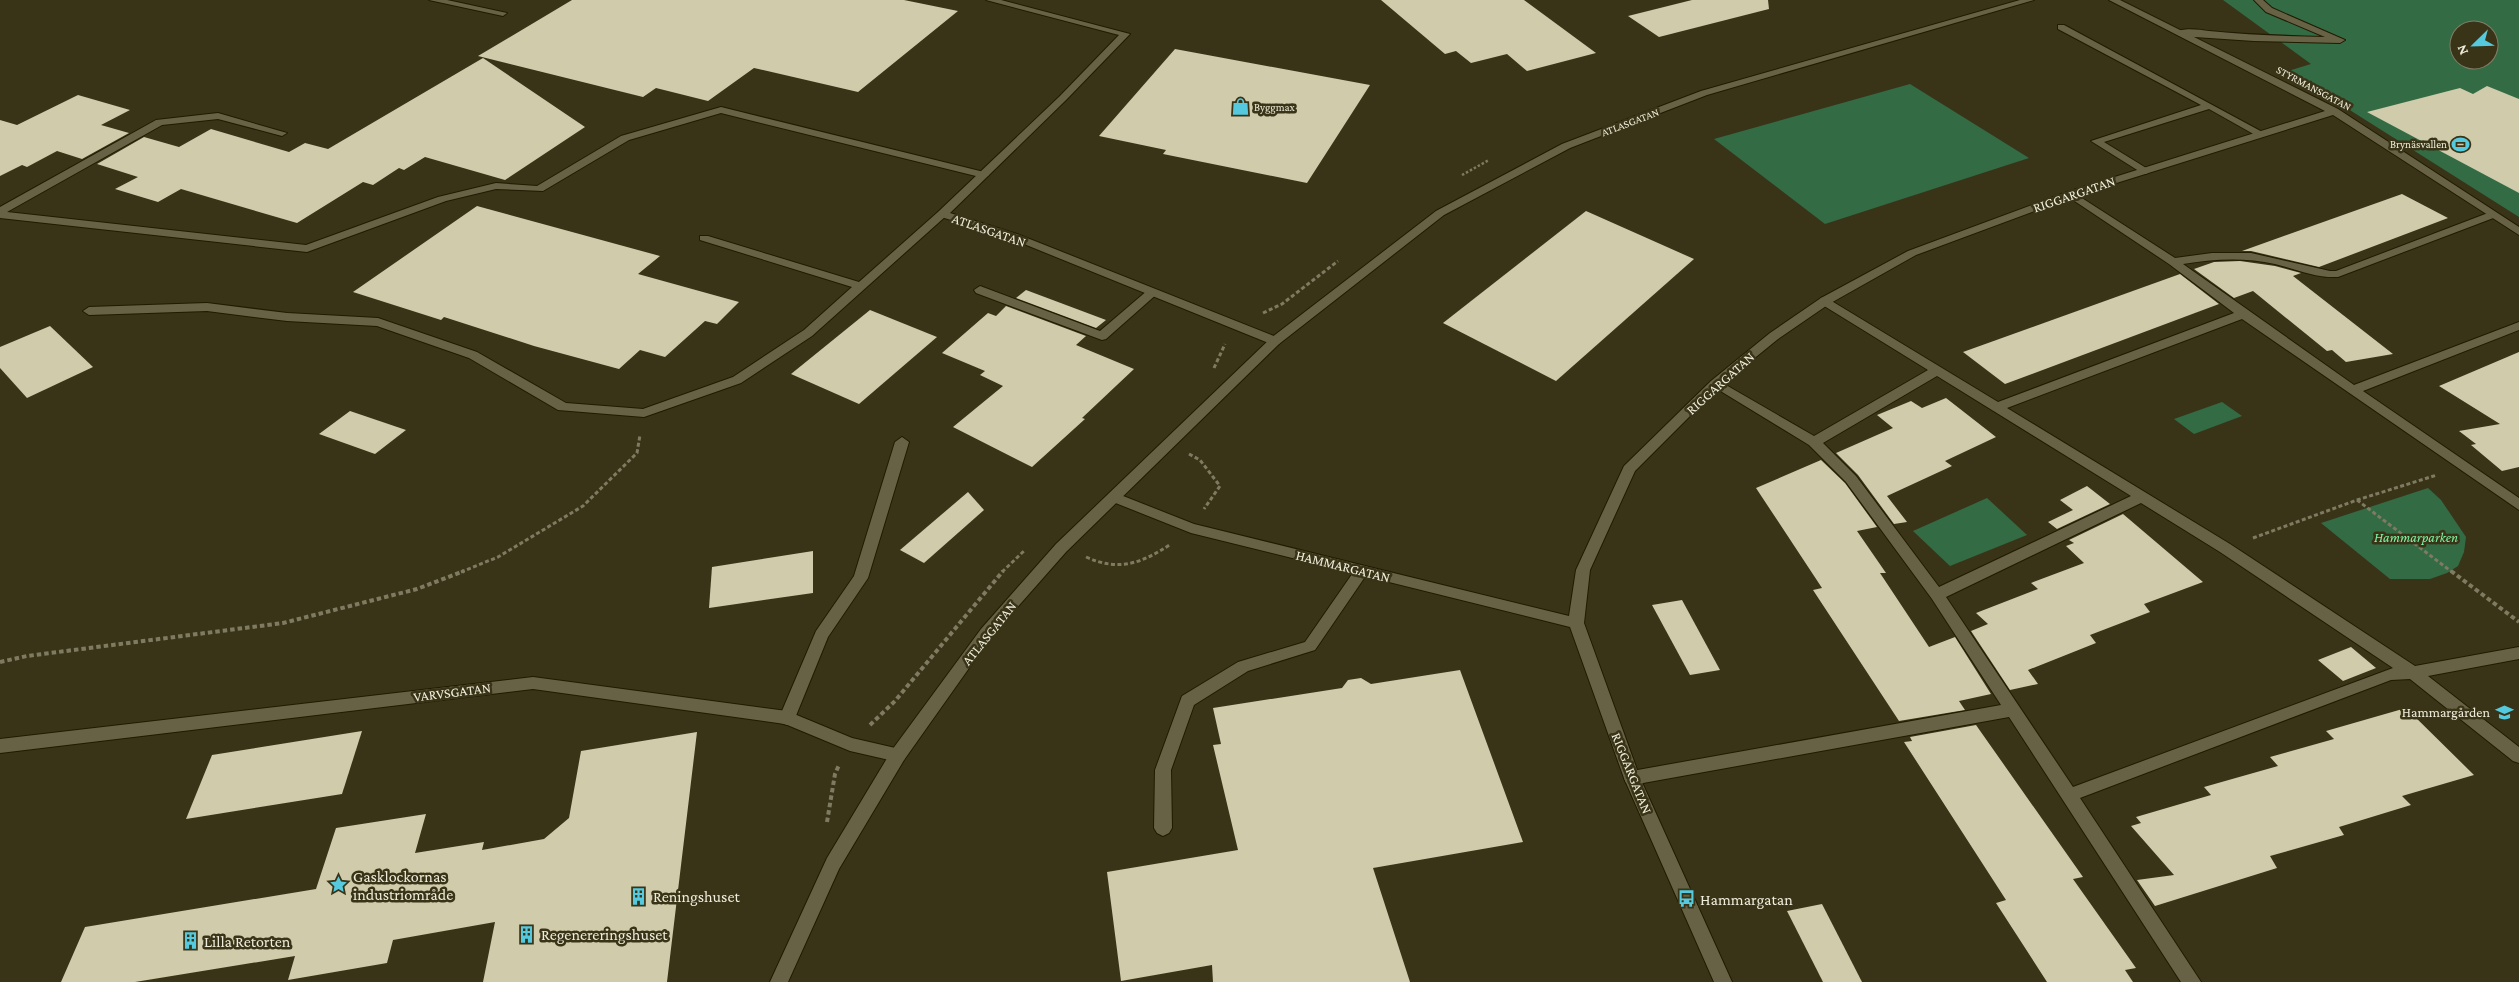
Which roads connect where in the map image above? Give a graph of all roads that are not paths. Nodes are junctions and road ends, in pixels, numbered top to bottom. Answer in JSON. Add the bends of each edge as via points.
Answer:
{"nodes":[{"id":1,"x":433,"y":0,"type":"edge"},
{"id":2,"x":990,"y":0,"type":"edge"},
{"id":3,"x":2030,"y":0,"type":"edge"},
{"id":4,"x":2113,"y":0,"type":"edge"},
{"id":5,"x":2258,"y":0,"type":"edge"},
{"id":6,"x":503,"y":13,"type":"dead end"},
{"id":7,"x":2061,"y":27,"type":"dead end"},
{"id":8,"x":2180,"y":33,"type":"junction"},
{"id":9,"x":2210,"y":106,"type":"junction"},
{"id":10,"x":2334,"y":111,"type":"junction"},
{"id":11,"x":282,"y":133,"type":"dead end"},
{"id":12,"x":2262,"y":134,"type":"junction"},
{"id":13,"x":2146,"y":171,"type":"junction"},
{"id":14,"x":984,"y":175,"type":"junction"},
{"id":15,"x":2071,"y":194,"type":"junction"},
{"id":16,"x":0,"y":214,"type":"edge"},
{"id":17,"x":942,"y":214,"type":"junction"},
{"id":18,"x":2492,"y":215,"type":"junction"},
{"id":19,"x":2519,"y":232,"type":"edge"},
{"id":20,"x":704,"y":238,"type":"dead end"},
{"id":21,"x":2173,"y":262,"type":"junction"},
{"id":22,"x":860,"y":286,"type":"junction"},
{"id":23,"x":980,"y":290,"type":"dead end"},
{"id":24,"x":1152,"y":293,"type":"junction"},
{"id":25,"x":1825,"y":301,"type":"junction"},
{"id":26,"x":89,"y":311,"type":"dead end"},
{"id":27,"x":2243,"y":314,"type":"junction"},
{"id":28,"x":2519,"y":326,"type":"edge"},
{"id":29,"x":1276,"y":341,"type":"junction"},
{"id":30,"x":1937,"y":370,"type":"junction"},
{"id":31,"x":1715,"y":384,"type":"junction"},
{"id":32,"x":2353,"y":390,"type":"junction"},
{"id":33,"x":1996,"y":406,"type":"junction"},
{"id":34,"x":902,"y":442,"type":"dead end"},
{"id":35,"x":1814,"y":442,"type":"junction"},
{"id":36,"x":1113,"y":497,"type":"junction"},
{"id":37,"x":2141,"y":497,"type":"junction"},
{"id":38,"x":2519,"y":505,"type":"edge"},
{"id":39,"x":1362,"y":571,"type":"junction"},
{"id":40,"x":1937,"y":595,"type":"junction"},
{"id":41,"x":1576,"y":623,"type":"junction"},
{"id":42,"x":2519,"y":653,"type":"edge"},
{"id":43,"x":2412,"y":673,"type":"junction"},
{"id":44,"x":2011,"y":710,"type":"junction"},
{"id":45,"x":787,"y":718,"type":"junction"},
{"id":46,"x":0,"y":746,"type":"edge"},
{"id":47,"x":898,"y":755,"type":"junction"},
{"id":48,"x":2519,"y":756,"type":"edge"},
{"id":49,"x":1632,"y":778,"type":"junction"},
{"id":50,"x":2070,"y":795,"type":"junction"},
{"id":51,"x":1163,"y":828,"type":"dead end"},
{"id":52,"x":779,"y":982,"type":"edge"},
{"id":53,"x":1723,"y":982,"type":"edge"},
{"id":54,"x":2192,"y":982,"type":"edge"}],
"edges":[{"from":1,"to":6,"type":"street"},
{"from":2,"to":14,"type":"street","name":"ATLASGATAN","via":[[1125,34]]},
{"from":3,"to":29,"type":"street","name":"ATLASGATAN","via":[[1704,93],[1566,146],[1440,213]]},
{"from":4,"to":8,"type":"street","name":"STYRMANSGATAN"},
{"from":5,"to":8,"type":"street","via":[[2269,10],[2340,40]]},
{"from":7,"to":9,"type":"street"},
{"from":8,"to":10,"type":"street","name":"STYRMANSGATAN"},
{"from":9,"to":12,"type":"lane"},
{"from":9,"to":13,"type":"lane","via":[[2096,141]]},
{"from":10,"to":12,"type":"street","name":"RIGGARGATAN"},
{"from":10,"to":18,"type":"street","name":"STYRMANSGATAN"},
{"from":11,"to":16,"type":"street","via":[[218,116],[160,122]]},
{"from":12,"to":13,"type":"street","name":"RIGGARGATAN"},
{"from":13,"to":15,"type":"street","name":"RIGGARGATAN"},
{"from":14,"to":16,"type":"street","via":[[721,110],[625,138],[539,189],[496,186],[442,198],[307,249]]},
{"from":14,"to":17,"type":"street","name":"ATLASGATAN"},
{"from":15,"to":21,"type":"street"},
{"from":15,"to":25,"type":"street","name":"RIGGARGATAN","via":[[1912,252]]},
{"from":17,"to":22,"type":"street"},
{"from":17,"to":24,"type":"street","name":"ATLASGATAN","via":[[1013,236]]},
{"from":18,"to":19,"type":"street","name":"STYRMANSGATAN"},
{"from":18,"to":21,"type":"street","via":[[2338,274],[2326,275],[2251,256],[2212,256]]},
{"from":20,"to":22,"type":"street"},
{"from":21,"to":27,"type":"street"},
{"from":22,"to":26,"type":"street","via":[[808,333],[737,380],[644,413],[563,407],[473,355],[378,322],[207,307]]},
{"from":23,"to":24,"type":"lane","via":[[1102,336]]},
{"from":24,"to":29,"type":"street","name":"ATLASGATAN"},
{"from":25,"to":30,"type":"street"},
{"from":25,"to":31,"type":"street","name":"RIGGARGATAN","via":[[1774,336]]},
{"from":27,"to":32,"type":"street"},
{"from":27,"to":33,"type":"street"},
{"from":28,"to":32,"type":"street"},
{"from":29,"to":36,"type":"street","name":"ATLASGATAN"},
{"from":30,"to":33,"type":"street"},
{"from":30,"to":35,"type":"street"},
{"from":31,"to":35,"type":"street"},
{"from":31,"to":41,"type":"street","name":"RIGGARGATAN","via":[[1629,469],[1583,570]]},
{"from":32,"to":38,"type":"street"},
{"from":33,"to":37,"type":"street"},
{"from":34,"to":45,"type":"street","via":[[861,578],[821,635]]},
{"from":35,"to":40,"type":"street","via":[[1851,479]]},
{"from":36,"to":39,"type":"street","name":"HAMMARGATAN","via":[[1191,528]]},
{"from":36,"to":47,"type":"street","name":"ATLASGATAN","via":[[1061,548],[986,633]]},
{"from":37,"to":40,"type":"street"},
{"from":37,"to":43,"type":"street","via":[[2225,548]]},
{"from":39,"to":41,"type":"street","name":"HAMMARGATAN"},
{"from":39,"to":51,"type":"street","via":[[1310,646],[1243,666],[1188,701],[1163,770]]},
{"from":40,"to":44,"type":"street"},
{"from":41,"to":49,"type":"street","name":"RIGGARGATAN"},
{"from":42,"to":43,"type":"street"},
{"from":43,"to":48,"type":"street"},
{"from":43,"to":50,"type":"street","via":[[2390,674]]},
{"from":44,"to":49,"type":"street"},
{"from":44,"to":50,"type":"street"},
{"from":45,"to":46,"type":"street","name":"VARVSGATAN","via":[[533,683]]},
{"from":45,"to":47,"type":"street","name":"VARVSGATAN","via":[[850,744]]},
{"from":47,"to":52,"type":"street","name":"ATLASGATAN","via":[[833,864]]},
{"from":49,"to":53,"type":"street","name":"RIGGARGATAN"},
{"from":50,"to":54,"type":"street"}]}
